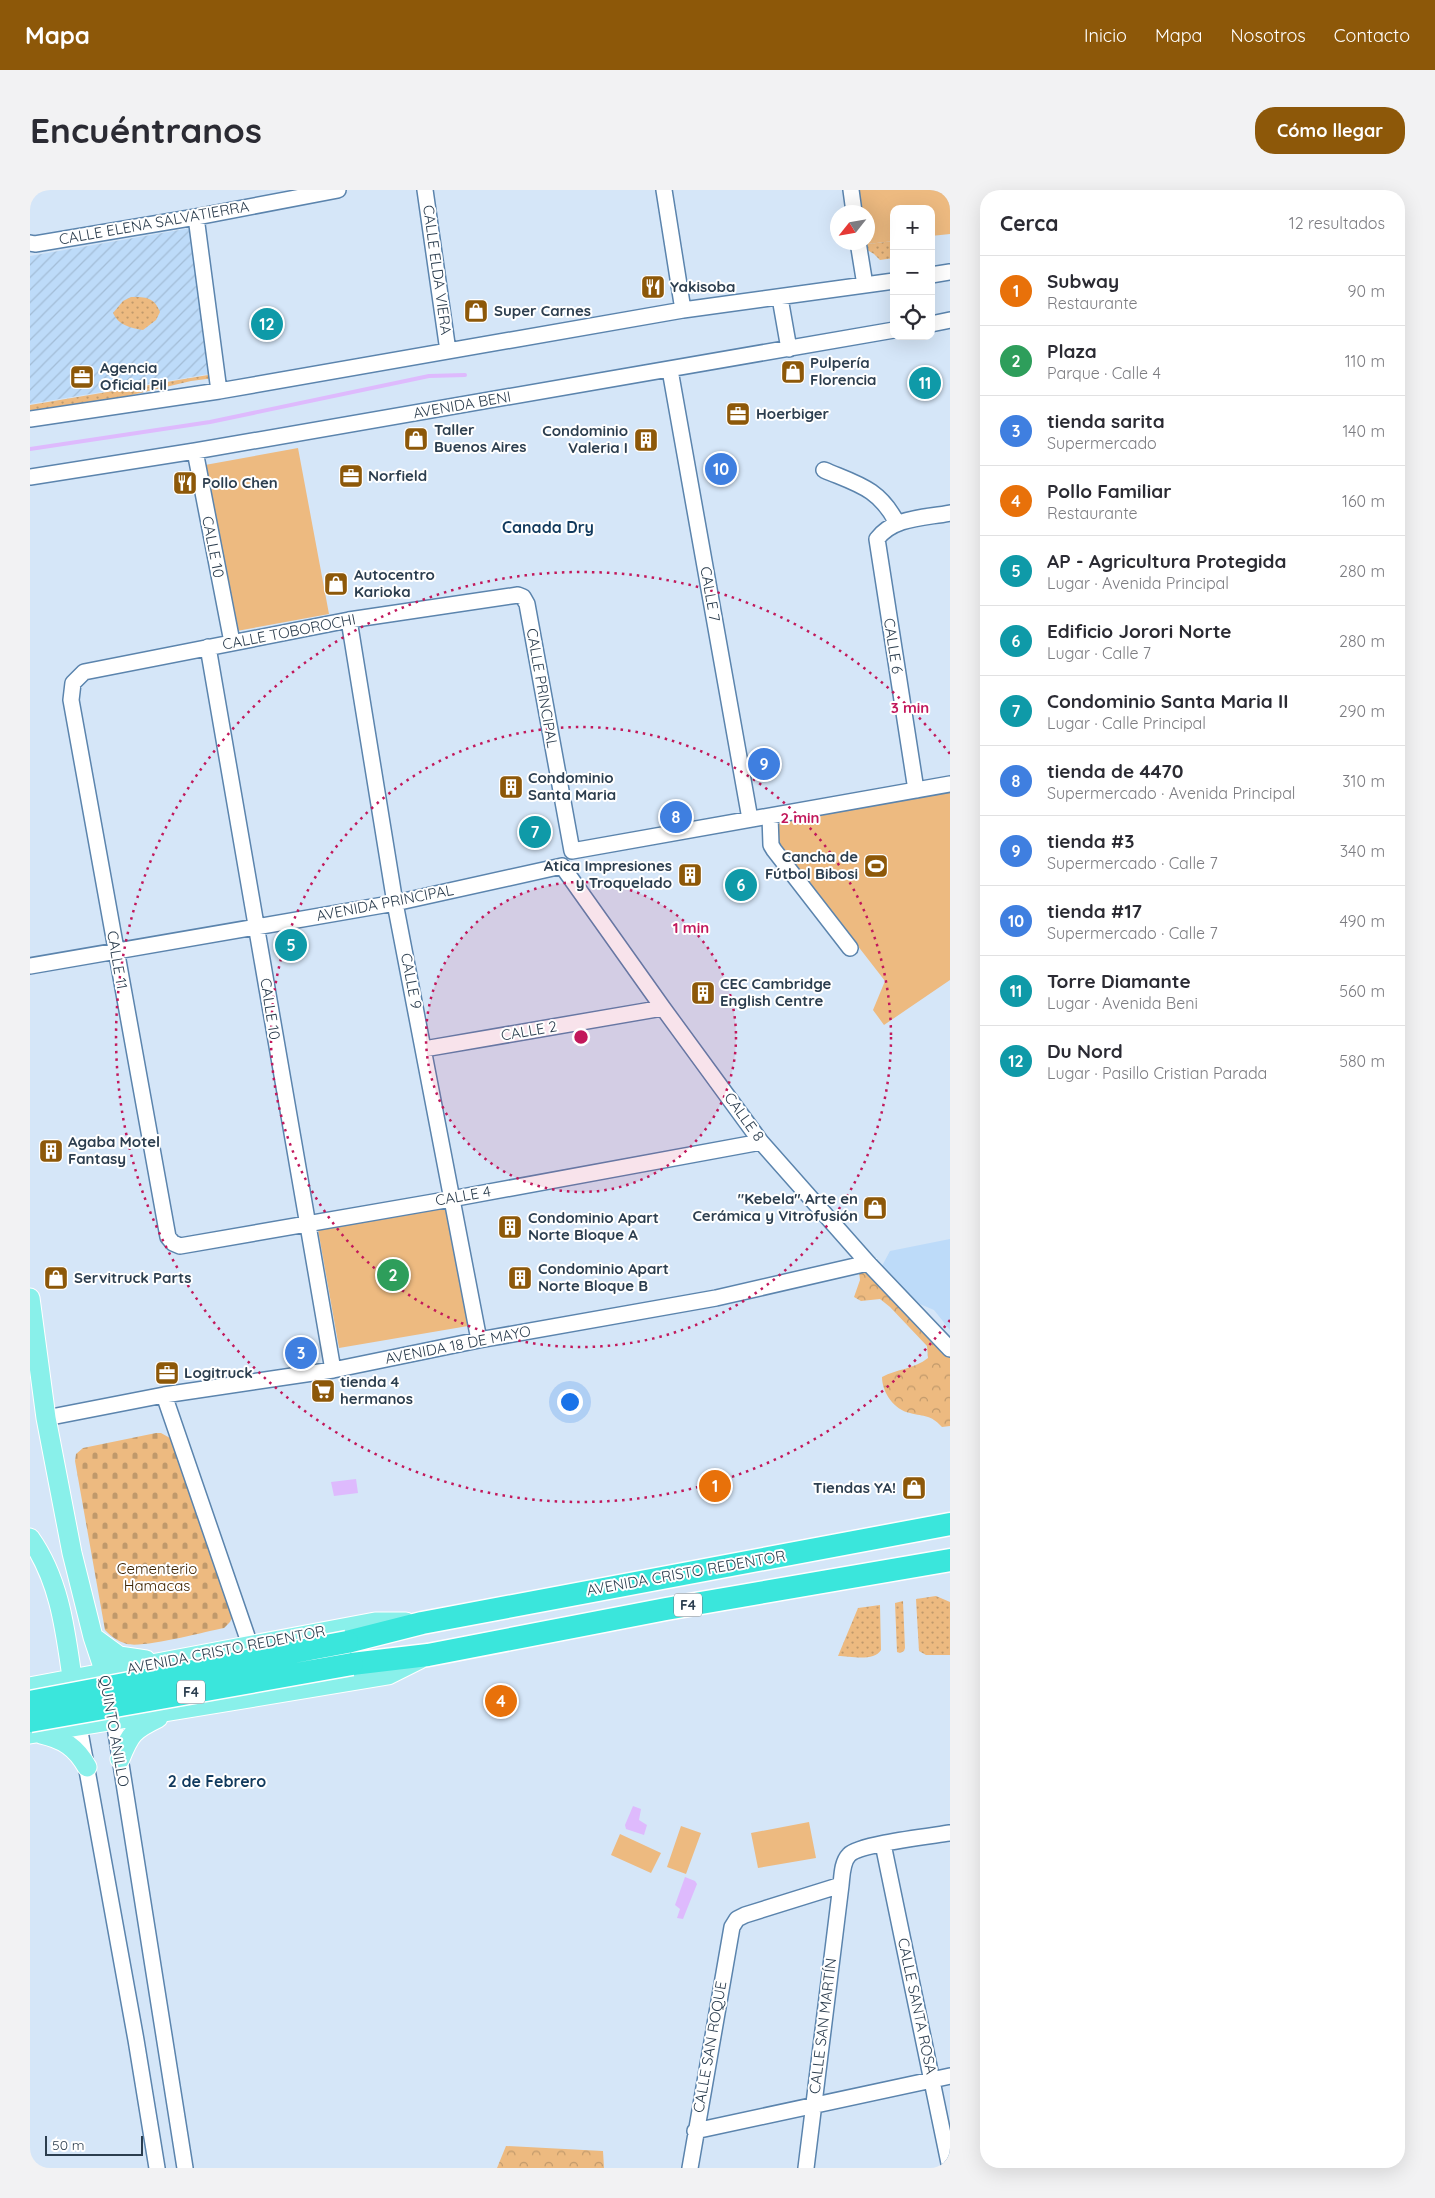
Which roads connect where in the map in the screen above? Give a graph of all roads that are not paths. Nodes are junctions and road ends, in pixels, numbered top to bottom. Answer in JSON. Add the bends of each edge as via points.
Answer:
{"nodes":[{"id":1,"x":338,"y":190,"type":"edge"},
{"id":2,"x":425,"y":190,"type":"edge"},
{"id":3,"x":664,"y":190,"type":"edge"},
{"id":4,"x":851,"y":190,"type":"edge"},
{"id":5,"x":853,"y":205,"type":"edge"},
{"id":6,"x":196,"y":217,"type":"junction"},
{"id":7,"x":30,"y":243,"type":"edge"},
{"id":8,"x":859,"y":250,"type":"edge"},
{"id":9,"x":950,"y":272,"type":"edge"},
{"id":10,"x":935,"y":274,"type":"edge"},
{"id":11,"x":890,"y":282,"type":"edge"},
{"id":12,"x":865,"y":285,"type":"junction"},
{"id":13,"x":780,"y":298,"type":"junction"},
{"id":14,"x":684,"y":310,"type":"junction"},
{"id":15,"x":950,"y":320,"type":"edge"},
{"id":16,"x":935,"y":323,"type":"edge"},
{"id":17,"x":890,"y":331,"type":"edge"},
{"id":18,"x":789,"y":349,"type":"junction"},
{"id":19,"x":448,"y":351,"type":"junction"},
{"id":20,"x":670,"y":370,"type":"junction"},
{"id":21,"x":219,"y":391,"type":"junction"},
{"id":22,"x":117,"y":408,"type":"junction"},
{"id":23,"x":30,"y":419,"type":"edge"},
{"id":24,"x":30,"y":425,"type":"edge"},
{"id":25,"x":195,"y":451,"type":"junction"},
{"id":26,"x":824,"y":470,"type":"dead end"},
{"id":27,"x":30,"y":477,"type":"edge"},
{"id":28,"x":950,"y":513,"type":"edge"},
{"id":29,"x":897,"y":522,"type":"junction"},
{"id":30,"x":510,"y":595,"type":"joint"},
{"id":31,"x":349,"y":620,"type":"junction"},
{"id":32,"x":232,"y":642,"type":"junction"},
{"id":33,"x":208,"y":647,"type":"junction"},
{"id":34,"x":73,"y":683,"type":"joint"},
{"id":35,"x":950,"y":784,"type":"edge"},
{"id":36,"x":916,"y":790,"type":"junction"},
{"id":37,"x":770,"y":816,"type":"junction"},
{"id":38,"x":750,"y":819,"type":"junction"},
{"id":39,"x":572,"y":852,"type":"junction"},
{"id":40,"x":562,"y":866,"type":"junction"},
{"id":41,"x":395,"y":903,"type":"junction"},
{"id":42,"x":256,"y":928,"type":"junction"},
{"id":43,"x":850,"y":948,"type":"dead end"},
{"id":44,"x":116,"y":952,"type":"junction"},
{"id":45,"x":30,"y":966,"type":"edge"},
{"id":46,"x":662,"y":1008,"type":"junction"},
{"id":47,"x":424,"y":1049,"type":"junction"},
{"id":48,"x":761,"y":1142,"type":"junction"},
{"id":49,"x":451,"y":1199,"type":"junction"},
{"id":50,"x":306,"y":1223,"type":"junction"},
{"id":51,"x":168,"y":1237,"type":"joint"},
{"id":52,"x":868,"y":1263,"type":"junction"},
{"id":53,"x":30,"y":1298,"type":"edge"},
{"id":54,"x":479,"y":1340,"type":"junction"},
{"id":55,"x":950,"y":1349,"type":"edge"},
{"id":56,"x":333,"y":1370,"type":"junction"},
{"id":57,"x":164,"y":1395,"type":"junction"},
{"id":58,"x":46,"y":1418,"type":"junction"},
{"id":59,"x":950,"y":1524,"type":"edge"},
{"id":60,"x":30,"y":1538,"type":"edge"},
{"id":61,"x":950,"y":1560,"type":"edge"},
{"id":62,"x":422,"y":1623,"type":"junction"},
{"id":63,"x":93,"y":1638,"type":"junction"},
{"id":64,"x":250,"y":1645,"type":"junction"},
{"id":65,"x":428,"y":1655,"type":"junction"},
{"id":66,"x":170,"y":1661,"type":"junction"},
{"id":67,"x":105,"y":1673,"type":"junction"},
{"id":68,"x":72,"y":1679,"type":"junction"},
{"id":69,"x":30,"y":1687,"type":"edge"},
{"id":70,"x":30,"y":1702,"type":"edge"},
{"id":71,"x":180,"y":1710,"type":"junction"},
{"id":72,"x":114,"y":1720,"type":"junction"},
{"id":73,"x":80,"y":1726,"type":"junction"},
{"id":74,"x":32,"y":1729,"type":"edge"},
{"id":75,"x":120,"y":1759,"type":"junction"},
{"id":76,"x":87,"y":1767,"type":"junction"},
{"id":77,"x":950,"y":1833,"type":"edge"},
{"id":78,"x":883,"y":1844,"type":"junction"},
{"id":79,"x":840,"y":1884,"type":"junction"},
{"id":80,"x":950,"y":2076,"type":"edge"},
{"id":81,"x":932,"y":2079,"type":"junction"},
{"id":82,"x":814,"y":2106,"type":"junction"},
{"id":83,"x":695,"y":2131,"type":"junction"},
{"id":84,"x":157,"y":2168,"type":"edge"},
{"id":85,"x":185,"y":2168,"type":"edge"},
{"id":86,"x":690,"y":2168,"type":"edge"},
{"id":87,"x":806,"y":2168,"type":"edge"},
{"id":88,"x":950,"y":2168,"type":"edge"}],
"edges":[{"from":1,"to":6,"type":"street","name":"CALLE ELENA SALVATIERRA"},
{"from":2,"to":19,"type":"street","name":"CALLE ELDA VIERA"},
{"from":3,"to":14,"type":"street"},
{"from":4,"to":5,"type":"street"},
{"from":6,"to":7,"type":"street","name":"CALLE ELENA SALVATIERRA"},
{"from":6,"to":21,"type":"street"},
{"from":8,"to":12,"type":"street"},
{"from":9,"to":10,"type":"street"},
{"from":11,"to":12,"type":"street"},
{"from":12,"to":13,"type":"street"},
{"from":13,"to":14,"type":"street"},
{"from":13,"to":18,"type":"street"},
{"from":14,"to":19,"type":"street"},
{"from":15,"to":16,"type":"street"},
{"from":17,"to":18,"type":"street","name":"AVENIDA BENI"},
{"from":18,"to":20,"type":"street","name":"AVENIDA BENI"},
{"from":19,"to":21,"type":"street"},
{"from":20,"to":25,"type":"street","name":"AVENIDA BENI"},
{"from":20,"to":38,"type":"street","name":"CALLE 7"},
{"from":21,"to":22,"type":"street"},
{"from":22,"to":23,"type":"street"},
{"from":22,"to":24,"type":"street","via":[[76,419]]},
{"from":25,"to":27,"type":"street","name":"AVENIDA BENI"},
{"from":25,"to":32,"type":"street","name":"CALLE 10"},
{"from":26,"to":29,"type":"street","via":[[876,494]]},
{"from":28,"to":29,"type":"street"},
{"from":29,"to":36,"type":"street","name":"CALLE 6","via":[[882,533],[877,545]]},
{"from":30,"to":31,"type":"street","name":"CALLE TOBOROCHI"},
{"from":30,"to":39,"type":"street","name":"CALLE PRINCIPAL","via":[[518,594],[527,604]]},
{"from":31,"to":32,"type":"street","name":"CALLE TOBOROCHI"},
{"from":31,"to":41,"type":"street","name":"CALLE 9"},
{"from":32,"to":33,"type":"street","name":"CALLE TOBOROCHI"},
{"from":33,"to":34,"type":"street","name":"CALLE TOBOROCHI","via":[[84,672]]},
{"from":33,"to":42,"type":"street","name":"CALLE 10"},
{"from":34,"to":44,"type":"street","name":"CALLE 11","via":[[71,700]]},
{"from":35,"to":36,"type":"street"},
{"from":36,"to":37,"type":"street"},
{"from":37,"to":38,"type":"street"},
{"from":37,"to":43,"type":"street","via":[[774,850]]},
{"from":38,"to":39,"type":"street"},
{"from":39,"to":40,"type":"street"},
{"from":40,"to":41,"type":"street","name":"AVENIDA PRINCIPAL"},
{"from":40,"to":46,"type":"street","name":"CALLE 8"},
{"from":41,"to":42,"type":"street","name":"AVENIDA PRINCIPAL"},
{"from":41,"to":47,"type":"street","name":"CALLE 9"},
{"from":42,"to":44,"type":"street","name":"AVENIDA PRINCIPAL"},
{"from":42,"to":50,"type":"street","name":"CALLE 10"},
{"from":44,"to":45,"type":"street","name":"AVENIDA PRINCIPAL"},
{"from":44,"to":51,"type":"street","name":"CALLE 11"},
{"from":46,"to":47,"type":"street","name":"CALLE 2"},
{"from":46,"to":48,"type":"street","name":"CALLE 8"},
{"from":47,"to":49,"type":"street","name":"CALLE 9"},
{"from":48,"to":49,"type":"street","name":"CALLE 4"},
{"from":48,"to":52,"type":"street","name":"CALLE 8"},
{"from":49,"to":50,"type":"street","name":"CALLE 4"},
{"from":49,"to":54,"type":"street","name":"CALLE 9"},
{"from":50,"to":51,"type":"street","name":"CALLE 4","via":[[180,1246]]},
{"from":50,"to":56,"type":"street","name":"CALLE 10"},
{"from":52,"to":54,"type":"street","name":"AVENIDA 18 DE MAYO","via":[[716,1298]]},
{"from":52,"to":55,"type":"street","name":"CALLE 8"},
{"from":53,"to":58,"type":"main road","name":"QUINTO ANILLO"},
{"from":54,"to":56,"type":"street","name":"AVENIDA 18 DE MAYO"},
{"from":56,"to":57,"type":"street","name":"AVENIDA 18 DE MAYO"},
{"from":57,"to":58,"type":"street","name":"AVENIDA 18 DE MAYO"},
{"from":57,"to":64,"type":"street"},
{"from":58,"to":63,"type":"main road","name":"QUINTO ANILLO","via":[[72,1553]]},
{"from":59,"to":62,"type":"highway","name":"AVENIDA CRISTO REDENTOR","number":"F4"},
{"from":60,"to":68,"type":"main road","via":[[55,1586]]},
{"from":61,"to":65,"type":"highway","number":"F4","via":[[666,1609]]},
{"from":62,"to":64,"type":"main road","name":"AVENIDA CRISTO REDENTOR","via":[[374,1622]]},
{"from":62,"to":70,"type":"highway","name":"AVENIDA CRISTO REDENTOR","number":"F4","bridge":true,"via":[[348,1642]]},
{"from":63,"to":66,"type":"main road","via":[[120,1656]]},
{"from":63,"to":67,"type":"main road","name":"QUINTO ANILLO"},
{"from":64,"to":66,"type":"main road","name":"AVENIDA CRISTO REDENTOR"},
{"from":65,"to":71,"type":"main road","via":[[388,1675]]},
{"from":65,"to":74,"type":"highway","number":"F4","bridge":true,"via":[[352,1664]]},
{"from":66,"to":67,"type":"main road","name":"AVENIDA CRISTO REDENTOR"},
{"from":66,"to":71,"type":"main road","via":[[141,1676],[135,1684],[134,1693],[147,1706]]},
{"from":67,"to":68,"type":"main road","name":"AVENIDA CRISTO REDENTOR"},
{"from":67,"to":72,"type":"main road","name":"QUINTO ANILLO"},
{"from":68,"to":69,"type":"main road","name":"AVENIDA CRISTO REDENTOR"},
{"from":68,"to":73,"type":"main road"},
{"from":69,"to":74,"type":"main road","via":[[64,1696],[68,1705],[67,1714],[56,1724]]},
{"from":71,"to":72,"type":"main road"},
{"from":71,"to":75,"type":"main road","via":[[134,1732]]},
{"from":72,"to":73,"type":"main road"},
{"from":72,"to":75,"type":"street","name":"QUINTO ANILLO"},
{"from":73,"to":74,"type":"main road"},
{"from":73,"to":76,"type":"street"},
{"from":74,"to":76,"type":"main road","via":[[72,1746]]},
{"from":75,"to":85,"type":"street","name":"QUINTO ANILLO"},
{"from":76,"to":84,"type":"street"},
{"from":77,"to":78,"type":"street"},
{"from":78,"to":79,"type":"street","name":"CALLE SAN MARTÍN","via":[[850,1853]]},
{"from":78,"to":81,"type":"street","name":"CALLE SANTA ROSA"},
{"from":79,"to":82,"type":"street","name":"CALLE SAN MARTÍN"},
{"from":79,"to":83,"type":"street","name":"CALLE SAN ROQUE","via":[[745,1915],[732,1927]]},
{"from":80,"to":81,"type":"street"},
{"from":81,"to":82,"type":"street"},
{"from":81,"to":88,"type":"street","name":"CALLE SANTA ROSA"},
{"from":82,"to":83,"type":"street"},
{"from":82,"to":87,"type":"street","name":"CALLE SAN MARTÍN"},
{"from":83,"to":86,"type":"street","name":"CALLE SAN ROQUE"}]}
